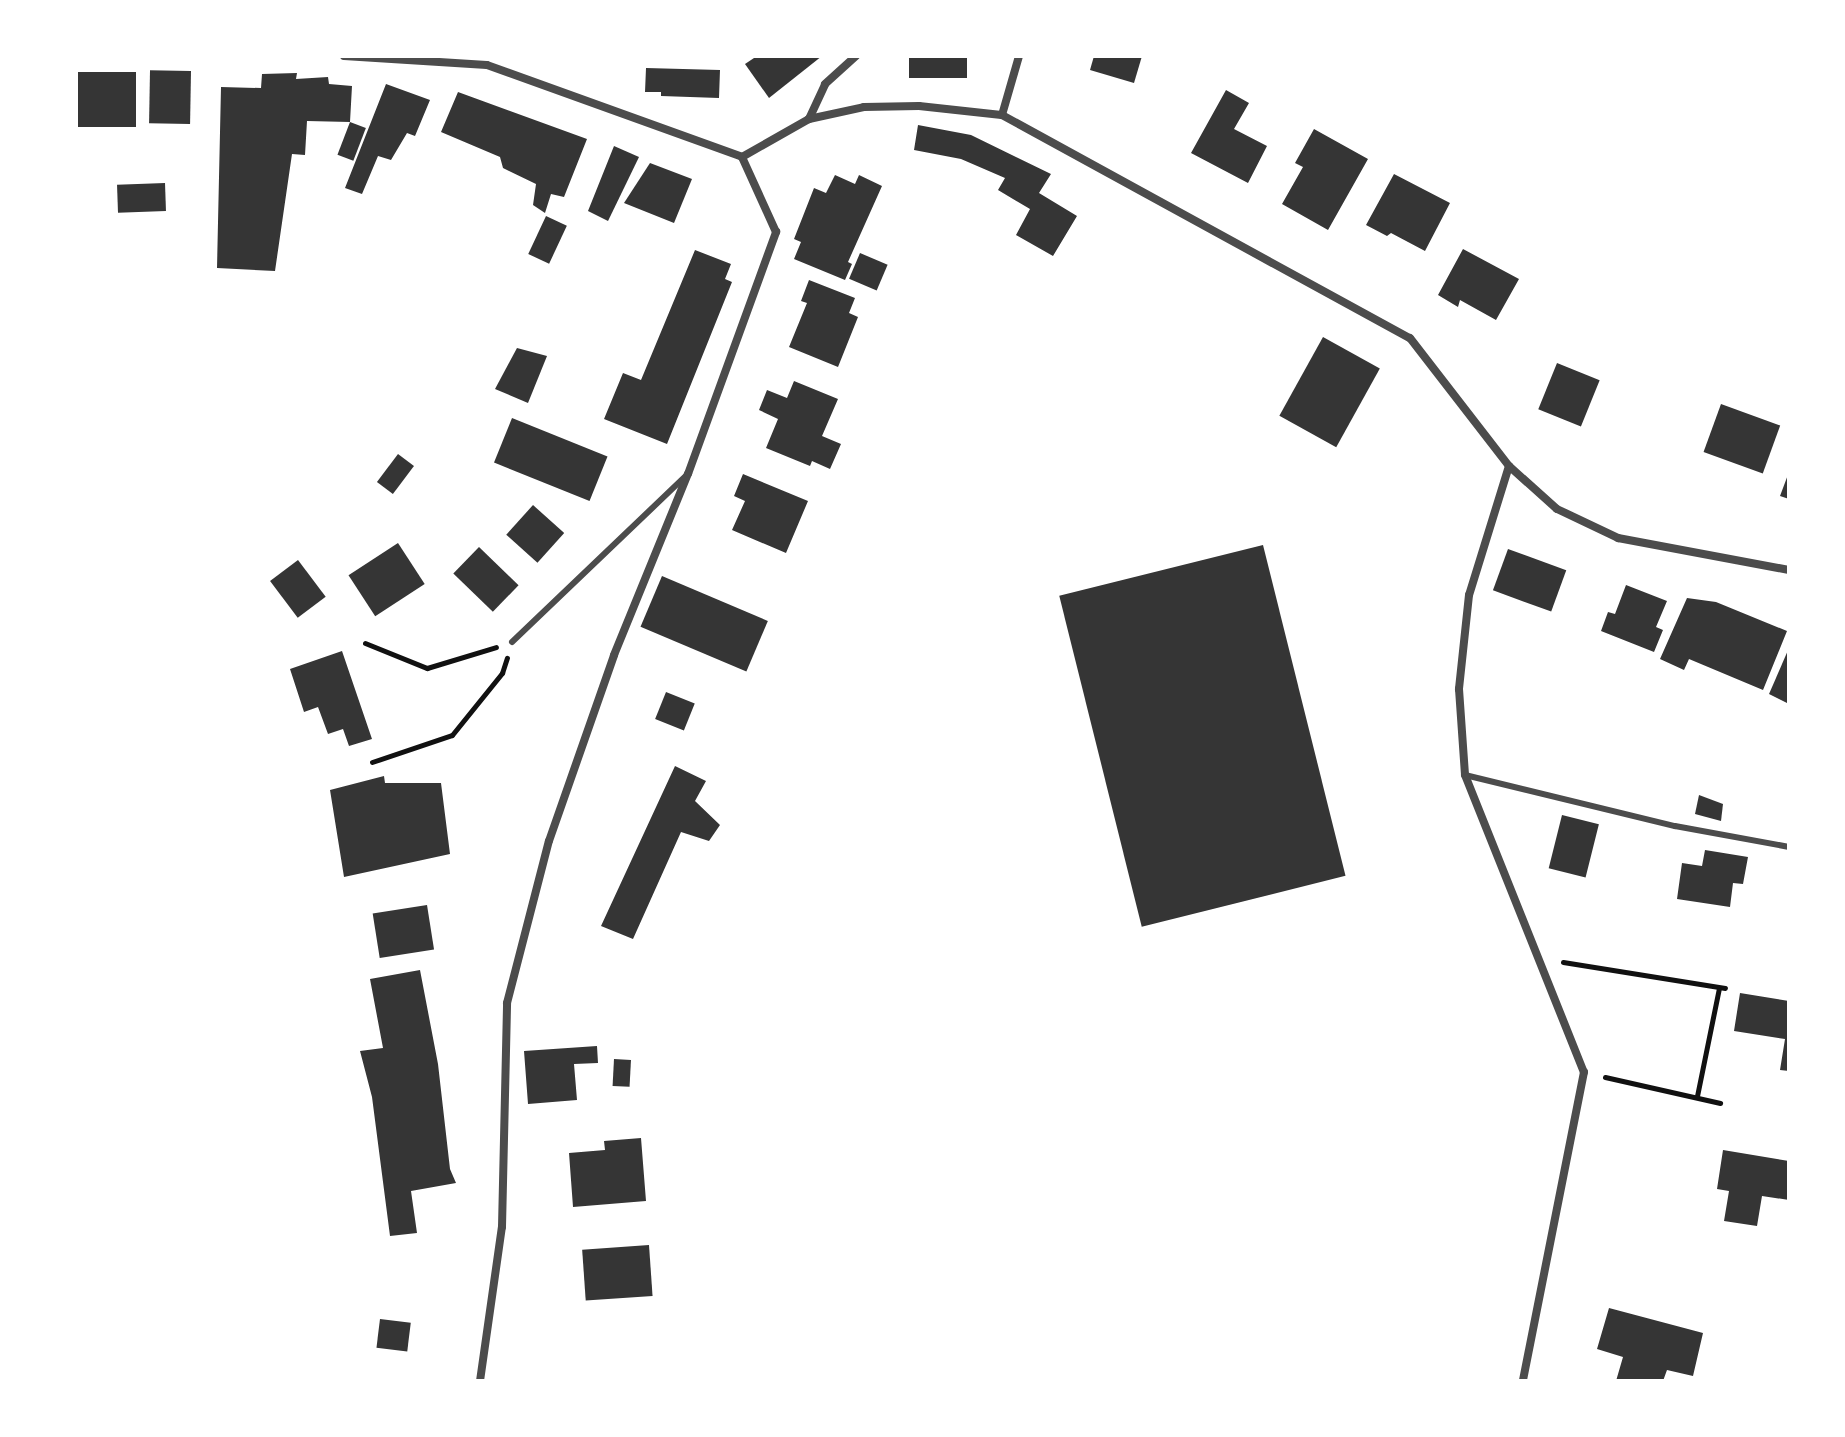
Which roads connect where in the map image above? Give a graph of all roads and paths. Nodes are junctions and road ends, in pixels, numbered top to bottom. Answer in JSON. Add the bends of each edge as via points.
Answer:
{"nodes":[{"id":1,"x":344,"y":56,"type":"edge"},
{"id":2,"x":856,"y":56,"type":"edge"},
{"id":3,"x":1019,"y":56,"type":"edge"},
{"id":4,"x":1002,"y":115,"type":"junction"},
{"id":5,"x":809,"y":119,"type":"junction"},
{"id":6,"x":742,"y":157,"type":"junction"},
{"id":7,"x":1509,"y":466,"type":"junction"},
{"id":8,"x":688,"y":474,"type":"junction"},
{"id":9,"x":1789,"y":570,"type":"edge"},
{"id":10,"x":512,"y":642,"type":"junction"},
{"id":11,"x":365,"y":643,"type":"dead end"},
{"id":12,"x":372,"y":762,"type":"dead end"},
{"id":13,"x":1465,"y":775,"type":"junction"},
{"id":14,"x":1789,"y":847,"type":"edge"},
{"id":15,"x":1538,"y":958,"type":"junction"},
{"id":16,"x":1584,"y":1072,"type":"junction"},
{"id":17,"x":1697,"y":1096,"type":"junction"},
{"id":18,"x":1720,"y":1103,"type":"dead end"},
{"id":19,"x":480,"y":1381,"type":"edge"},
{"id":20,"x":1523,"y":1381,"type":"edge"}],
"edges":[{"from":1,"to":6,"type":"street","via":[[487,65]]},
{"from":2,"to":5,"type":"street","via":[[825,84]]},
{"from":3,"to":4,"type":"street"},
{"from":4,"to":5,"type":"street","via":[[919,106],[864,107]]},
{"from":4,"to":7,"type":"street","via":[[1410,338]]},
{"from":5,"to":6,"type":"street"},
{"from":6,"to":8,"type":"street","via":[[776,232]]},
{"from":7,"to":9,"type":"street","via":[[1557,509],[1618,538]]},
{"from":7,"to":13,"type":"street","via":[[1469,595],[1459,689]]},
{"from":8,"to":10,"type":"lane"},
{"from":8,"to":19,"type":"street","via":[[614,655],[549,841],[507,1003],[502,1227]]},
{"from":10,"to":11,"type":"path","via":[[427,668]]},
{"from":10,"to":12,"type":"path","via":[[502,673],[452,735]]},
{"from":13,"to":14,"type":"lane","via":[[1675,826]]},
{"from":13,"to":15,"type":"street"},
{"from":15,"to":16,"type":"street"},
{"from":15,"to":17,"type":"path","via":[[1722,988]]},
{"from":16,"to":17,"type":"path"},
{"from":16,"to":20,"type":"street"},
{"from":17,"to":18,"type":"path"}]}
